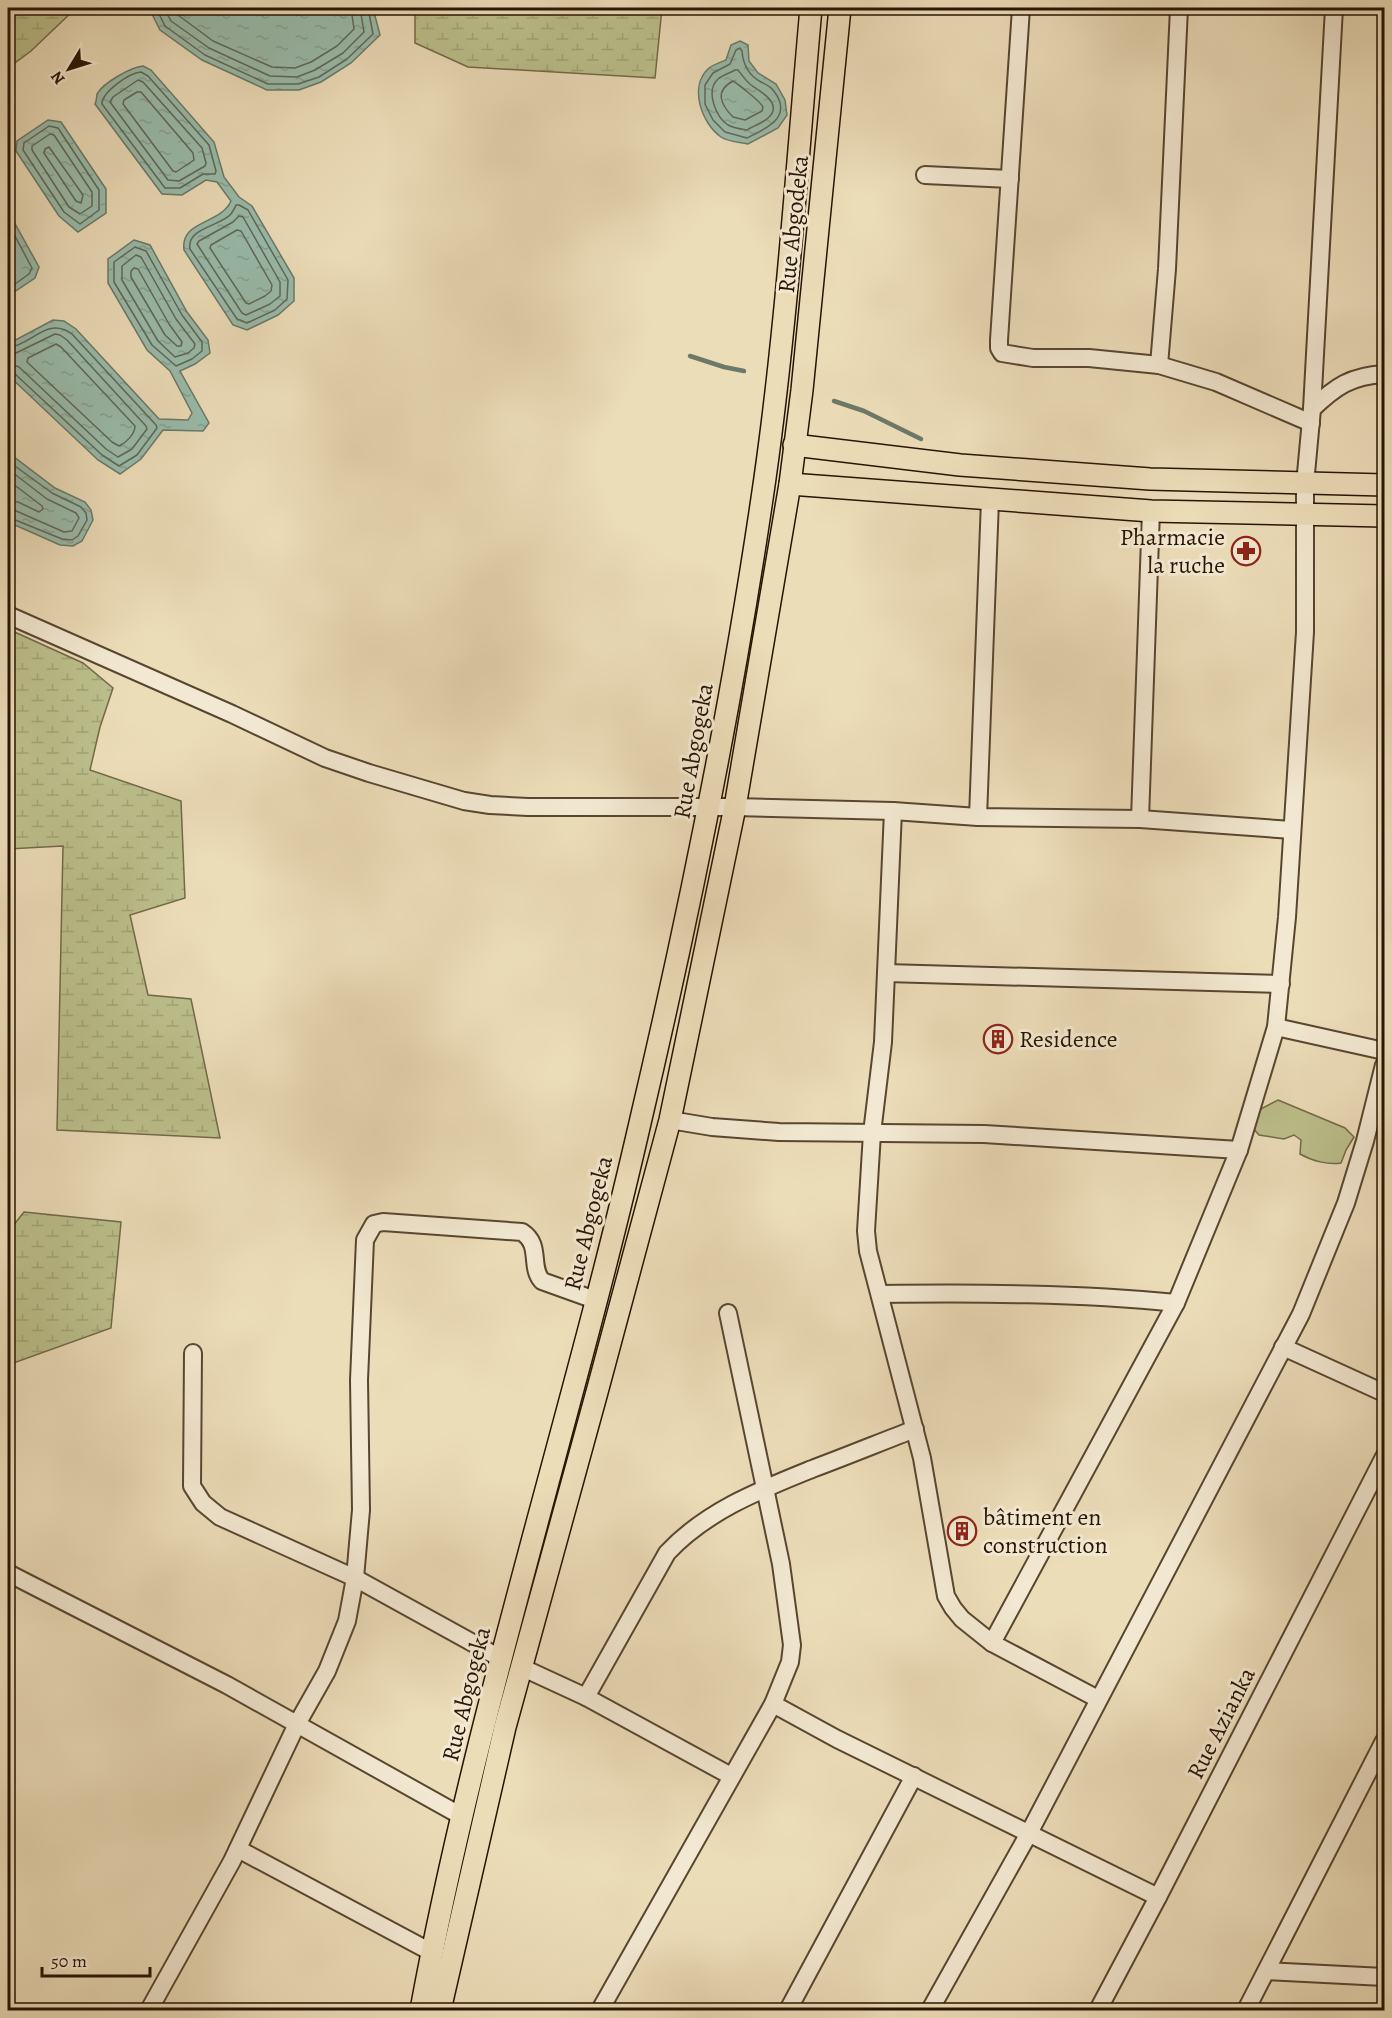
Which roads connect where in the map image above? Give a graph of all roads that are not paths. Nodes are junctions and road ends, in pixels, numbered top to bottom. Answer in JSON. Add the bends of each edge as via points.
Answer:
{"nodes":[{"id":1,"x":811,"y":8,"type":"edge"},
{"id":2,"x":840,"y":8,"type":"edge"},
{"id":3,"x":1021,"y":8,"type":"edge"},
{"id":4,"x":1179,"y":8,"type":"edge"},
{"id":5,"x":1334,"y":8,"type":"edge"},
{"id":6,"x":925,"y":176,"type":"dead end"},
{"id":7,"x":1010,"y":179,"type":"junction"},
{"id":8,"x":1159,"y":365,"type":"junction"},
{"id":9,"x":1384,"y":374,"type":"edge"},
{"id":10,"x":1311,"y":416,"type":"junction"},
{"id":11,"x":770,"y":441,"type":"junction"},
{"id":12,"x":794,"y":445,"type":"junction"},
{"id":13,"x":765,"y":480,"type":"junction"},
{"id":14,"x":790,"y":484,"type":"junction"},
{"id":15,"x":1305,"y":484,"type":"junction"},
{"id":16,"x":1384,"y":485,"type":"edge"},
{"id":17,"x":990,"y":500,"type":"junction"},
{"id":18,"x":1152,"y":511,"type":"junction"},
{"id":19,"x":1305,"y":515,"type":"junction"},
{"id":20,"x":1384,"y":516,"type":"edge"},
{"id":21,"x":8,"y":615,"type":"edge"},
{"id":22,"x":735,"y":807,"type":"junction"},
{"id":23,"x":710,"y":808,"type":"junction"},
{"id":24,"x":893,"y":812,"type":"junction"},
{"id":25,"x":978,"y":817,"type":"junction"},
{"id":26,"x":1140,"y":819,"type":"junction"},
{"id":27,"x":1292,"y":830,"type":"junction"},
{"id":28,"x":886,"y":973,"type":"junction"},
{"id":29,"x":1281,"y":984,"type":"junction"},
{"id":30,"x":1276,"y":1028,"type":"junction"},
{"id":31,"x":1384,"y":1051,"type":"edge"},
{"id":32,"x":1384,"y":1065,"type":"edge"},
{"id":33,"x":670,"y":1120,"type":"junction"},
{"id":34,"x":872,"y":1132,"type":"junction"},
{"id":35,"x":1239,"y":1150,"type":"junction"},
{"id":36,"x":880,"y":1294,"type":"junction"},
{"id":37,"x":595,"y":1300,"type":"junction"},
{"id":38,"x":1176,"y":1303,"type":"junction"},
{"id":39,"x":728,"y":1313,"type":"dead end"},
{"id":40,"x":1283,"y":1347,"type":"junction"},
{"id":41,"x":193,"y":1353,"type":"dead end"},
{"id":42,"x":1384,"y":1393,"type":"edge"},
{"id":43,"x":915,"y":1429,"type":"junction"},
{"id":44,"x":1384,"y":1457,"type":"edge"},
{"id":45,"x":765,"y":1488,"type":"junction"},
{"id":46,"x":8,"y":1573,"type":"edge"},
{"id":47,"x":355,"y":1578,"type":"junction"},
{"id":48,"x":992,"y":1642,"type":"junction"},
{"id":49,"x":500,"y":1658,"type":"junction"},
{"id":50,"x":521,"y":1667,"type":"junction"},
{"id":51,"x":586,"y":1697,"type":"junction"},
{"id":52,"x":1098,"y":1700,"type":"junction"},
{"id":53,"x":772,"y":1704,"type":"junction"},
{"id":54,"x":297,"y":1724,"type":"junction"},
{"id":55,"x":1384,"y":1741,"type":"edge"},
{"id":56,"x":731,"y":1776,"type":"junction"},
{"id":57,"x":914,"y":1776,"type":"junction"},
{"id":58,"x":463,"y":1817,"type":"junction"},
{"id":59,"x":1029,"y":1833,"type":"junction"},
{"id":60,"x":238,"y":1849,"type":"junction"},
{"id":61,"x":1158,"y":1898,"type":"junction"},
{"id":62,"x":431,"y":1952,"type":"junction"},
{"id":63,"x":1267,"y":1971,"type":"junction"},
{"id":64,"x":1384,"y":1977,"type":"edge"},
{"id":65,"x":149,"y":2010,"type":"edge"},
{"id":66,"x":421,"y":2010,"type":"edge"},
{"id":67,"x":440,"y":2010,"type":"edge"},
{"id":68,"x":600,"y":2010,"type":"edge"},
{"id":69,"x":788,"y":2010,"type":"edge"},
{"id":70,"x":930,"y":2010,"type":"edge"},
{"id":71,"x":1098,"y":2010,"type":"edge"},
{"id":72,"x":1246,"y":2010,"type":"edge"}],
"edges":[{"from":1,"to":11,"type":"main road","name":"Rue Abgodeka"},
{"from":2,"to":12,"type":"main road","name":"Rue Abgodeka"},
{"from":3,"to":7,"type":"street"},
{"from":4,"to":8,"type":"street"},
{"from":5,"to":10,"type":"street"},
{"from":6,"to":7,"type":"street"},
{"from":7,"to":8,"type":"street","via":[[999,340],[1002,353]]},
{"from":8,"to":10,"type":"street"},
{"from":9,"to":10,"type":"street","via":[[1353,379],[1329,393]]},
{"from":10,"to":15,"type":"street"},
{"from":11,"to":12,"type":"street"},
{"from":11,"to":13,"type":"main road","name":"Rue Abgogeka"},
{"from":12,"to":14,"type":"main road","name":"Rue Abgodeka"},
{"from":12,"to":15,"type":"main road","via":[[960,465],[1150,479]]},
{"from":13,"to":14,"type":"street"},
{"from":13,"to":23,"type":"main road","name":"Rue Abgogeka"},
{"from":14,"to":17,"type":"main road"},
{"from":14,"to":22,"type":"main road","name":"Rue Abgogeka"},
{"from":15,"to":16,"type":"main road"},
{"from":15,"to":19,"type":"street"},
{"from":17,"to":18,"type":"main road"},
{"from":17,"to":25,"type":"street"},
{"from":18,"to":19,"type":"main road"},
{"from":18,"to":26,"type":"street"},
{"from":19,"to":20,"type":"main road"},
{"from":19,"to":27,"type":"street","via":[[1305,632]]},
{"from":21,"to":23,"type":"street","via":[[325,758],[464,801],[528,807]]},
{"from":22,"to":23,"type":"street"},
{"from":22,"to":24,"type":"street"},
{"from":22,"to":33,"type":"main road","name":"Rue Abgogeka"},
{"from":23,"to":37,"type":"main road","name":"Rue Abgogeka","via":[[639,1127]]},
{"from":24,"to":25,"type":"street"},
{"from":24,"to":28,"type":"street"},
{"from":25,"to":26,"type":"street"},
{"from":26,"to":27,"type":"street"},
{"from":27,"to":29,"type":"street"},
{"from":28,"to":29,"type":"street"},
{"from":28,"to":34,"type":"street","via":[[883,1042]]},
{"from":29,"to":30,"type":"street"},
{"from":30,"to":31,"type":"street"},
{"from":30,"to":35,"type":"street"},
{"from":32,"to":40,"type":"street","via":[[1347,1203],[1301,1314]]},
{"from":33,"to":34,"type":"street","via":[[779,1132]]},
{"from":33,"to":50,"type":"main road","name":"Rue Abgogeka"},
{"from":34,"to":35,"type":"street","via":[[984,1134]]},
{"from":34,"to":36,"type":"street","via":[[866,1231]]},
{"from":35,"to":38,"type":"street"},
{"from":36,"to":38,"type":"street","via":[[997,1294]]},
{"from":36,"to":43,"type":"street"},
{"from":37,"to":47,"type":"street","via":[[542,1281],[537,1276],[534,1246],[522,1232],[374,1224],[365,1240],[360,1324],[361,1510]]},
{"from":37,"to":49,"type":"main road","name":"Rue Abgogeka"},
{"from":38,"to":48,"type":"street"},
{"from":39,"to":45,"type":"street"},
{"from":40,"to":42,"type":"street"},
{"from":40,"to":52,"type":"street"},
{"from":41,"to":47,"type":"street","via":[[192,1486],[203,1503],[220,1517]]},
{"from":43,"to":45,"type":"street"},
{"from":43,"to":48,"type":"street","via":[[946,1596],[962,1619]]},
{"from":44,"to":61,"type":"street","name":"Rue Azianka"},
{"from":45,"to":51,"type":"street","via":[[708,1519],[667,1553]]},
{"from":45,"to":53,"type":"street","via":[[792,1645],[790,1662]]},
{"from":46,"to":54,"type":"street"},
{"from":47,"to":49,"type":"street"},
{"from":47,"to":54,"type":"street","via":[[343,1634]]},
{"from":48,"to":52,"type":"street"},
{"from":49,"to":58,"type":"main road","name":"Rue Abgogeka"},
{"from":50,"to":51,"type":"street"},
{"from":50,"to":67,"type":"main road","name":"Rue Abgogeka"},
{"from":51,"to":56,"type":"street"},
{"from":52,"to":59,"type":"street"},
{"from":53,"to":56,"type":"street"},
{"from":53,"to":57,"type":"street"},
{"from":54,"to":58,"type":"street"},
{"from":54,"to":60,"type":"street"},
{"from":55,"to":63,"type":"street"},
{"from":56,"to":68,"type":"street"},
{"from":57,"to":59,"type":"street"},
{"from":57,"to":69,"type":"street"},
{"from":58,"to":62,"type":"main road","name":"Rue Abgogeka"},
{"from":59,"to":61,"type":"street"},
{"from":59,"to":70,"type":"street"},
{"from":60,"to":62,"type":"street"},
{"from":60,"to":65,"type":"street"},
{"from":61,"to":71,"type":"street","name":"Rue Azianka"},
{"from":62,"to":66,"type":"main road","name":"Rue Abgogeka"},
{"from":63,"to":64,"type":"street"},
{"from":63,"to":72,"type":"street"}]}
